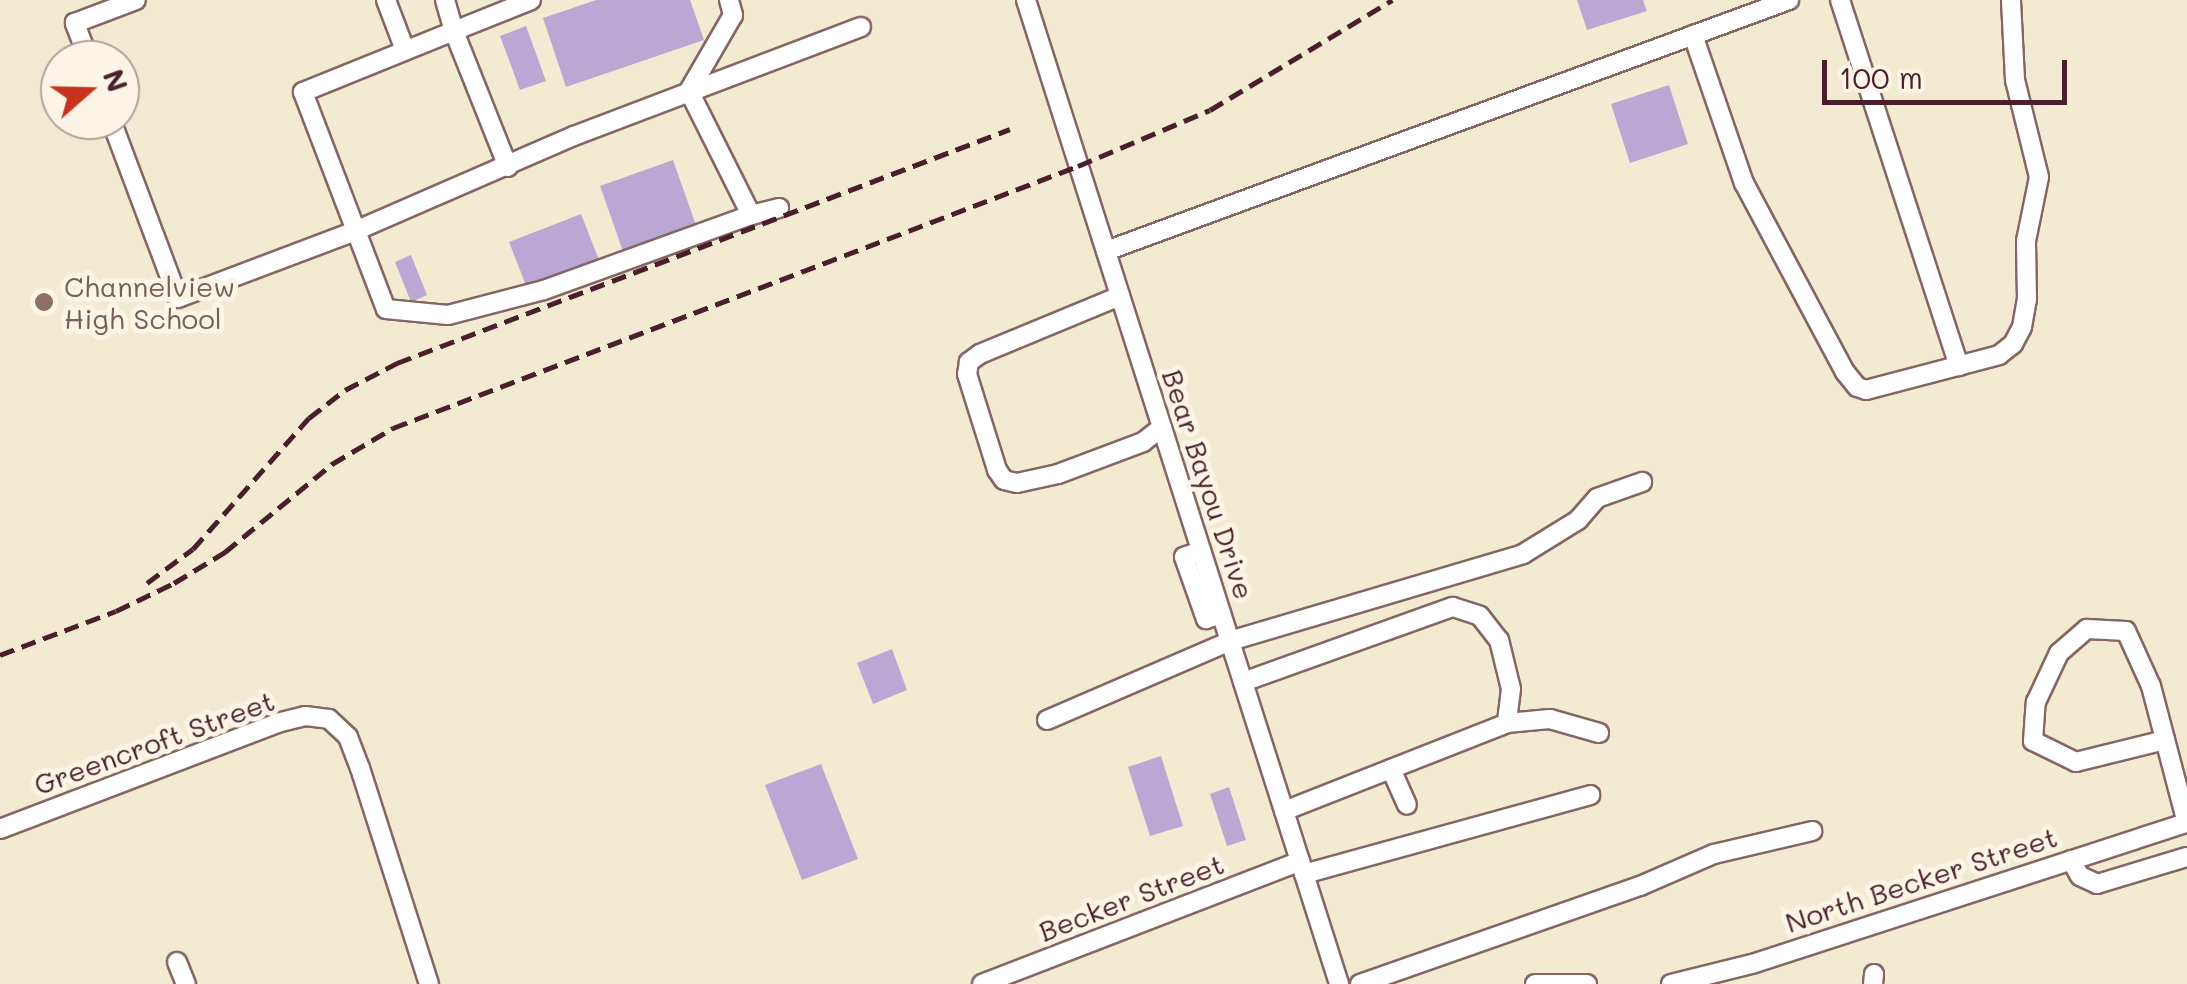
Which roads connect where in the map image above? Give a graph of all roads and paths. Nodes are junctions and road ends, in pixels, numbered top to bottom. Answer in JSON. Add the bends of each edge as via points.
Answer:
{"nodes":[{"id":1,"x":136,"y":0,"type":"edge"},
{"id":2,"x":386,"y":0,"type":"edge"},
{"id":3,"x":445,"y":0,"type":"edge"},
{"id":4,"x":531,"y":0,"type":"edge"},
{"id":5,"x":730,"y":0,"type":"edge"},
{"id":6,"x":1026,"y":0,"type":"edge"},
{"id":7,"x":1789,"y":0,"type":"edge"},
{"id":8,"x":1840,"y":0,"type":"edge"},
{"id":9,"x":2011,"y":0,"type":"edge"},
{"id":10,"x":861,"y":27,"type":"dead end"},
{"id":11,"x":454,"y":30,"type":"junction"},
{"id":12,"x":1693,"y":35,"type":"junction"},
{"id":13,"x":81,"y":40,"type":"edge"},
{"id":14,"x":405,"y":50,"type":"junction"},
{"id":15,"x":690,"y":91,"type":"junction"},
{"id":16,"x":119,"y":140,"type":"edge"},
{"id":17,"x":508,"y":168,"type":"junction"},
{"id":18,"x":779,"y":208,"type":"dead end"},
{"id":19,"x":751,"y":215,"type":"junction"},
{"id":20,"x":353,"y":232,"type":"junction"},
{"id":21,"x":1106,"y":251,"type":"junction"},
{"id":22,"x":1120,"y":296,"type":"junction"},
{"id":23,"x":1959,"y":366,"type":"junction"},
{"id":24,"x":1162,"y":427,"type":"junction"},
{"id":25,"x":1642,"y":482,"type":"dead end"},
{"id":26,"x":1230,"y":641,"type":"junction"},
{"id":27,"x":1243,"y":682,"type":"junction"},
{"id":28,"x":1048,"y":720,"type":"dead end"},
{"id":29,"x":1507,"y":723,"type":"junction"},
{"id":30,"x":1599,"y":733,"type":"dead end"},
{"id":31,"x":2165,"y":740,"type":"junction"},
{"id":32,"x":1391,"y":769,"type":"junction"},
{"id":33,"x":1590,"y":795,"type":"dead end"},
{"id":34,"x":1407,"y":805,"type":"dead end"},
{"id":35,"x":1284,"y":810,"type":"junction"},
{"id":36,"x":2187,"y":823,"type":"edge"},
{"id":37,"x":0,"y":829,"type":"edge"},
{"id":38,"x":1812,"y":830,"type":"dead end"},
{"id":39,"x":2187,"y":857,"type":"edge"},
{"id":40,"x":2071,"y":860,"type":"junction"},
{"id":41,"x":1302,"y":867,"type":"junction"},
{"id":42,"x":177,"y":962,"type":"dead end"},
{"id":43,"x":186,"y":984,"type":"edge"},
{"id":44,"x":430,"y":984,"type":"edge"},
{"id":45,"x":982,"y":984,"type":"edge"},
{"id":46,"x":1339,"y":984,"type":"edge"},
{"id":47,"x":1360,"y":984,"type":"edge"},
{"id":48,"x":1534,"y":984,"type":"edge"},
{"id":49,"x":1587,"y":984,"type":"edge"},
{"id":50,"x":1671,"y":984,"type":"edge"}],
"edges":[{"from":1,"to":13,"type":"street","via":[[75,23]]},
{"from":2,"to":14,"type":"street"},
{"from":3,"to":11,"type":"street"},
{"from":4,"to":11,"type":"street"},
{"from":5,"to":15,"type":"street","via":[[734,15]]},
{"from":6,"to":21,"type":"street","name":"Bear Bayou Drive"},
{"from":7,"to":12,"type":"street"},
{"from":8,"to":23,"type":"street"},
{"from":9,"to":23,"type":"street","via":[[2015,80],[2039,176],[2026,242],[2027,300],[2013,344]]},
{"from":10,"to":15,"type":"street"},
{"from":11,"to":14,"type":"street"},
{"from":11,"to":17,"type":"street"},
{"from":12,"to":21,"type":"street"},
{"from":12,"to":23,"type":"street","via":[[1744,183],[1857,388],[1881,388]]},
{"from":14,"to":20,"type":"street","via":[[303,92]]},
{"from":15,"to":17,"type":"street"},
{"from":15,"to":19,"type":"street"},
{"from":16,"to":20,"type":"street","via":[[178,298]]},
{"from":17,"to":20,"type":"street"},
{"from":18,"to":19,"type":"street"},
{"from":19,"to":20,"type":"street","via":[[544,290],[448,314],[386,308]]},
{"from":21,"to":22,"type":"street","name":"Bear Bayou Drive"},
{"from":22,"to":24,"type":"street","name":"Bear Bayou Drive"},
{"from":22,"to":24,"type":"street","via":[[969,362],[997,470],[1017,483],[1058,474],[1144,442]]},
{"from":24,"to":26,"type":"street","name":"Bear Bayou Drive"},
{"from":25,"to":26,"type":"street","via":[[1597,498],[1578,520],[1523,554]]},
{"from":26,"to":27,"type":"street","name":"Bear Bayou Drive"},
{"from":26,"to":28,"type":"street"},
{"from":27,"to":29,"type":"street","via":[[1454,607],[1480,616],[1499,640],[1511,688]]},
{"from":27,"to":35,"type":"street","name":"Bear Bayou Drive"},
{"from":29,"to":30,"type":"street","via":[[1550,719]]},
{"from":29,"to":32,"type":"street"},
{"from":31,"to":31,"type":"street","via":[[2126,630],[2087,629],[2060,654],[2036,702],[2034,741],[2076,762]]},
{"from":31,"to":36,"type":"street"},
{"from":32,"to":34,"type":"street"},
{"from":32,"to":35,"type":"street"},
{"from":33,"to":41,"type":"street","name":"Becker Street"},
{"from":35,"to":41,"type":"street","name":"Bear Bayou Drive"},
{"from":36,"to":40,"type":"street","name":"North Becker Street"},
{"from":37,"to":44,"type":"street","name":"Greencroft Street","via":[[277,723],[329,719],[354,752]]},
{"from":38,"to":47,"type":"street","via":[[1714,854]]},
{"from":39,"to":40,"type":"street","via":[[2097,884],[2080,876]]},
{"from":40,"to":50,"type":"street","name":"North Becker Street"},
{"from":41,"to":45,"type":"street","name":"Becker Street"},
{"from":41,"to":46,"type":"street","name":"Bear Bayou Drive"},
{"from":42,"to":43,"type":"street"},
{"from":48,"to":49,"type":"street"}]}
